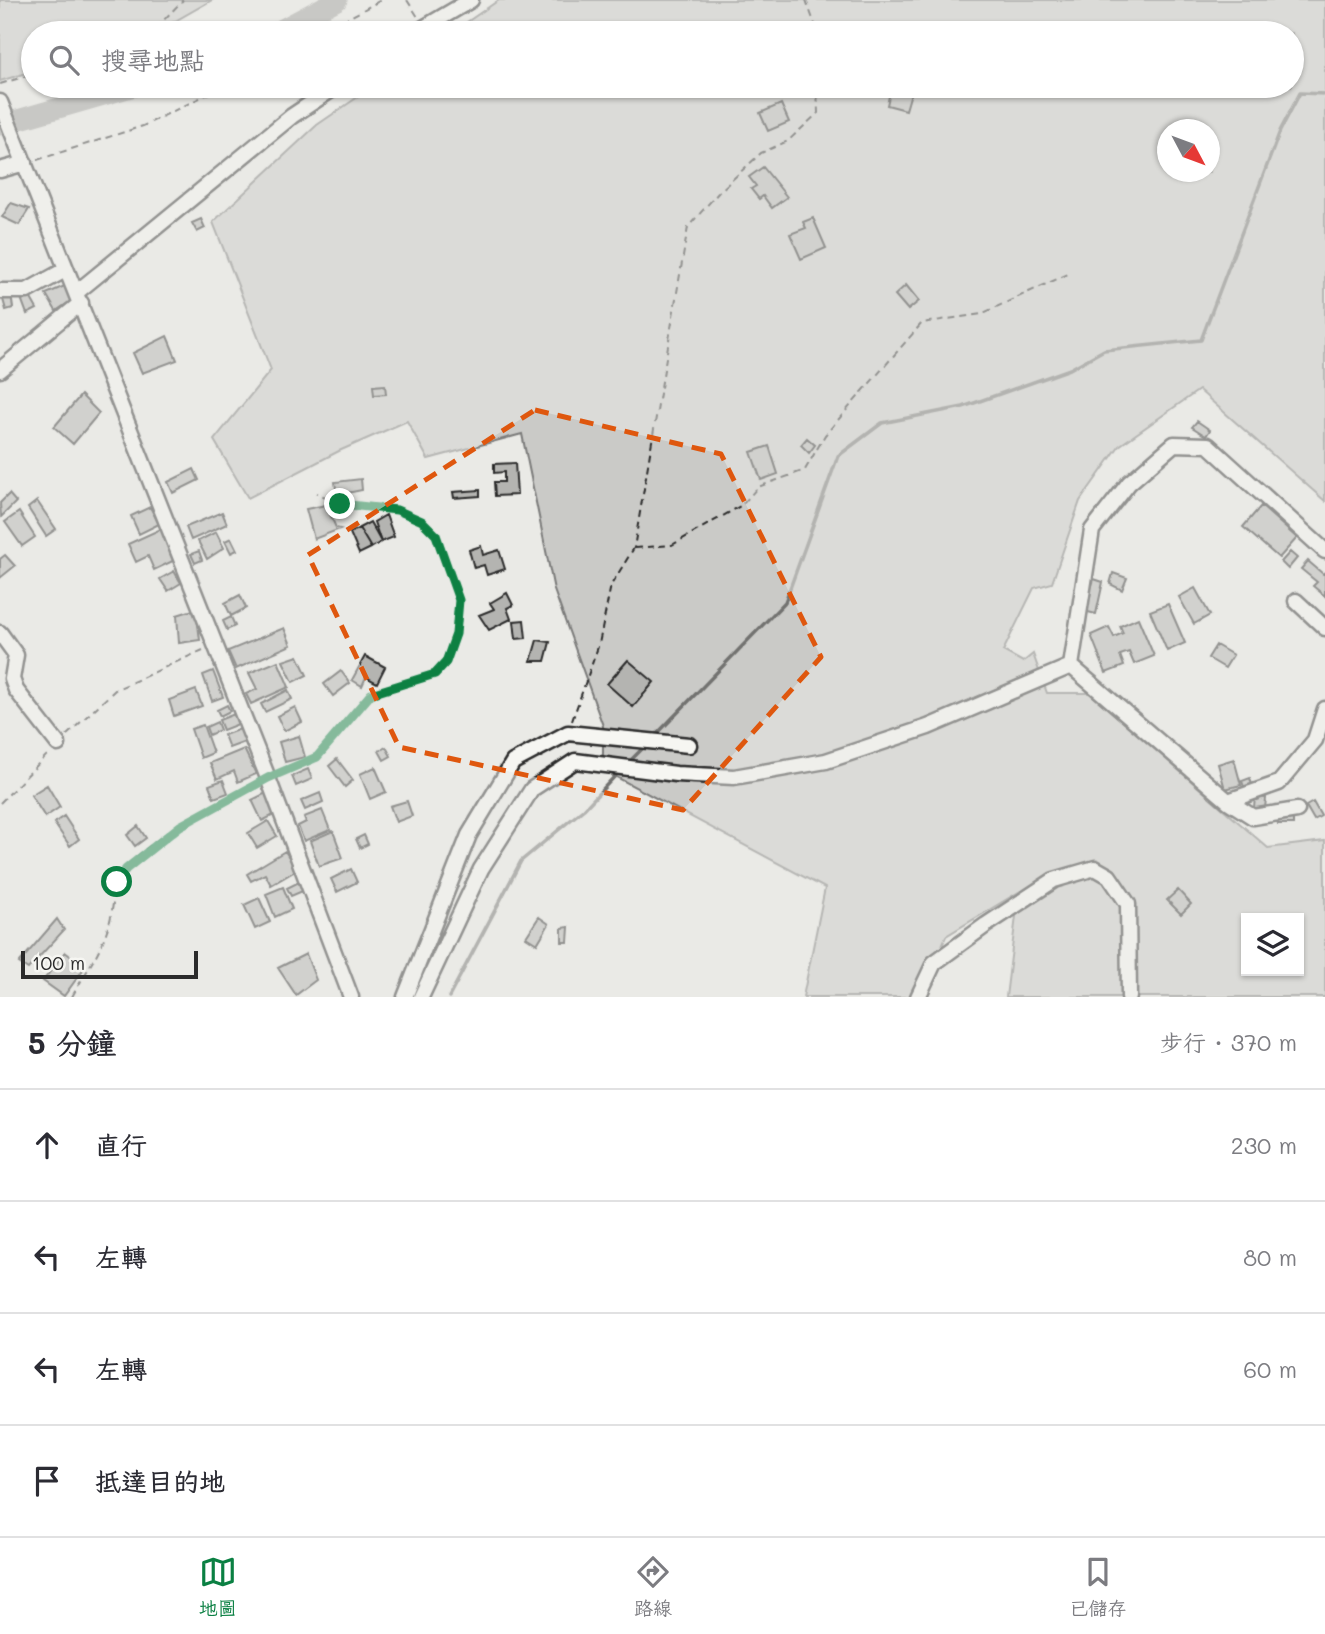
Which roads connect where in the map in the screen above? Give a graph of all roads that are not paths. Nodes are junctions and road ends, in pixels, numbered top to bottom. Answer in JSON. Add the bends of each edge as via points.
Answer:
{"nodes":[{"id":1,"x":471,"y":0,"type":"edge"},
{"id":2,"x":435,"y":21,"type":"edge"},
{"id":3,"x":319,"y":98,"type":"edge"},
{"id":4,"x":0,"y":102,"type":"edge"},
{"id":5,"x":24,"y":160,"type":"junction"},
{"id":6,"x":0,"y":170,"type":"edge"},
{"id":7,"x":65,"y":270,"type":"junction"},
{"id":8,"x":0,"y":291,"type":"edge"},
{"id":9,"x":79,"y":297,"type":"junction"},
{"id":10,"x":0,"y":370,"type":"edge"},
{"id":11,"x":1325,"y":551,"type":"edge"},
{"id":12,"x":1296,"y":601,"type":"dead end"},
{"id":13,"x":1325,"y":628,"type":"edge"},
{"id":14,"x":0,"y":633,"type":"edge"},
{"id":15,"x":1071,"y":666,"type":"junction"},
{"id":16,"x":1325,"y":709,"type":"edge"},
{"id":17,"x":58,"y":744,"type":"road end"},
{"id":18,"x":689,"y":745,"type":"dead end"},
{"id":19,"x":1227,"y":802,"type":"junction"},
{"id":20,"x":1297,"y":810,"type":"dead end"},
{"id":21,"x":351,"y":997,"type":"edge"},
{"id":22,"x":405,"y":997,"type":"edge"},
{"id":23,"x":421,"y":997,"type":"edge"},
{"id":24,"x":918,"y":997,"type":"edge"},
{"id":25,"x":1129,"y":997,"type":"edge"}],
"edges":[{"from":1,"to":2,"type":"street"},
{"from":3,"to":9,"type":"street"},
{"from":4,"to":5,"type":"street"},
{"from":5,"to":6,"type":"street"},
{"from":5,"to":7,"type":"street"},
{"from":7,"to":8,"type":"street","via":[[27,291]]},
{"from":7,"to":9,"type":"street"},
{"from":9,"to":10,"type":"street"},
{"from":9,"to":21,"type":"street"},
{"from":11,"to":15,"type":"street","via":[[1208,444],[1174,444],[1129,483],[1092,530]]},
{"from":12,"to":13,"type":"street"},
{"from":14,"to":17,"type":"street","via":[[16,655],[12,679],[16,691]]},
{"from":15,"to":19,"type":"street"},
{"from":15,"to":23,"type":"street","via":[[928,727],[826,761],[734,777],[575,761],[532,789],[481,869]]},
{"from":16,"to":19,"type":"street","via":[[1315,740],[1279,783]]},
{"from":18,"to":22,"type":"street","via":[[568,733],[513,762],[469,835]]},
{"from":19,"to":20,"type":"street","via":[[1253,817]]},
{"from":24,"to":25,"type":"street","via":[[934,963],[986,925],[1054,880],[1095,868],[1109,876],[1128,904]]}]}
